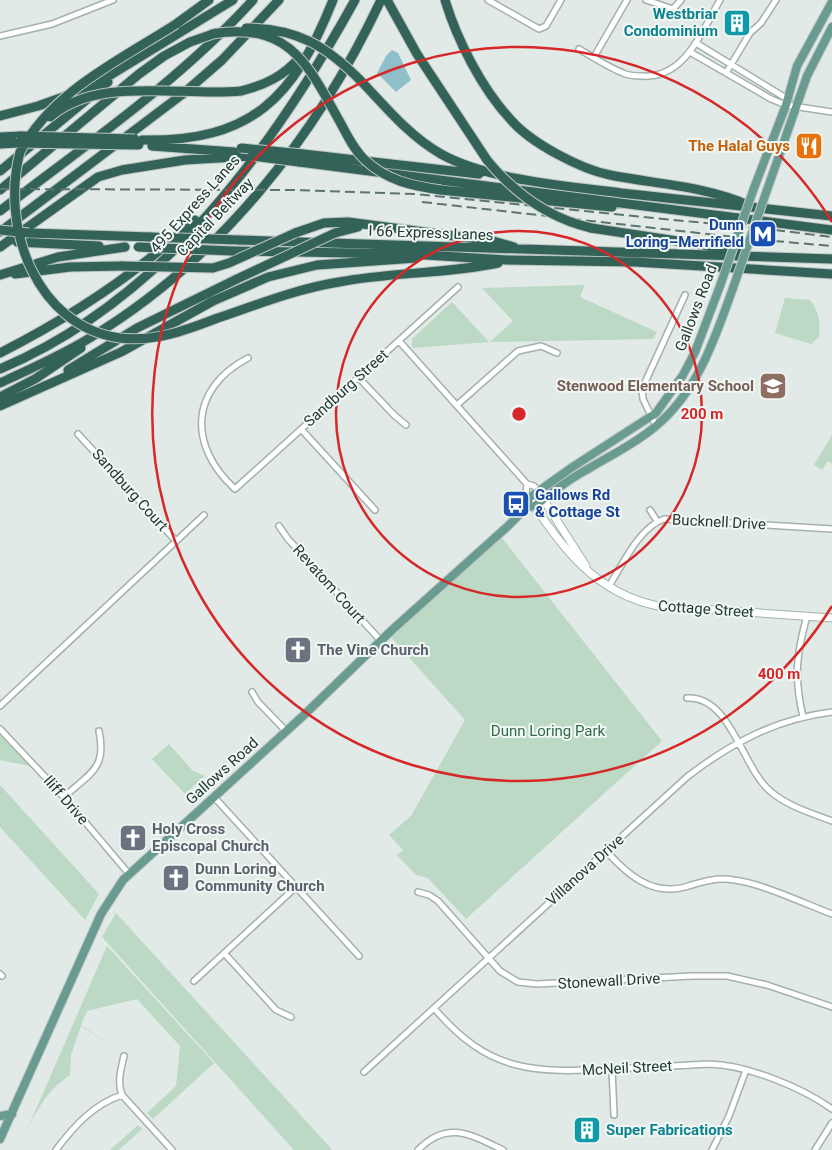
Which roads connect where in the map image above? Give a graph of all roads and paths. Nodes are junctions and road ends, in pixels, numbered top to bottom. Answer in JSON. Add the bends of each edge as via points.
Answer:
{"nodes":[{"id":1,"x":113,"y":0,"type":"edge"},
{"id":2,"x":209,"y":0,"type":"edge"},
{"id":3,"x":233,"y":0,"type":"edge"},
{"id":4,"x":253,"y":0,"type":"edge"},
{"id":5,"x":279,"y":0,"type":"edge"},
{"id":6,"x":333,"y":0,"type":"edge"},
{"id":7,"x":355,"y":0,"type":"edge"},
{"id":8,"x":381,"y":0,"type":"edge"},
{"id":9,"x":388,"y":0,"type":"edge"},
{"id":10,"x":445,"y":0,"type":"edge"},
{"id":11,"x":488,"y":0,"type":"edge"},
{"id":12,"x":562,"y":0,"type":"edge"},
{"id":13,"x":627,"y":0,"type":"edge"},
{"id":14,"x":646,"y":0,"type":"edge"},
{"id":15,"x":681,"y":0,"type":"edge"},
{"id":16,"x":720,"y":0,"type":"edge"},
{"id":17,"x":776,"y":0,"type":"edge"},
{"id":18,"x":832,"y":2,"type":"edge"},
{"id":19,"x":832,"y":27,"type":"edge"},
{"id":20,"x":212,"y":34,"type":"junction"},
{"id":21,"x":317,"y":35,"type":"junction"},
{"id":22,"x":0,"y":36,"type":"edge"},
{"id":23,"x":696,"y":43,"type":"junction"},
{"id":24,"x":579,"y":49,"type":"dead end"},
{"id":25,"x":690,"y":52,"type":"junction"},
{"id":26,"x":594,"y":57,"type":"junction"},
{"id":27,"x":134,"y":62,"type":"junction"},
{"id":28,"x":732,"y":64,"type":"junction"},
{"id":29,"x":726,"y":73,"type":"junction"},
{"id":30,"x":786,"y":102,"type":"junction"},
{"id":31,"x":798,"y":106,"type":"junction"},
{"id":32,"x":832,"y":112,"type":"edge"},
{"id":33,"x":0,"y":116,"type":"edge"},
{"id":34,"x":0,"y":137,"type":"edge"},
{"id":35,"x":22,"y":138,"type":"junction"},
{"id":36,"x":141,"y":142,"type":"junction"},
{"id":37,"x":0,"y":144,"type":"edge"},
{"id":38,"x":238,"y":152,"type":"junction"},
{"id":39,"x":301,"y":158,"type":"junction"},
{"id":40,"x":0,"y":171,"type":"edge"},
{"id":41,"x":524,"y":178,"type":"junction"},
{"id":42,"x":232,"y":186,"type":"junction"},
{"id":43,"x":0,"y":190,"type":"edge"},
{"id":44,"x":755,"y":208,"type":"junction"},
{"id":45,"x":684,"y":210,"type":"junction"},
{"id":46,"x":0,"y":211,"type":"edge"},
{"id":47,"x":832,"y":216,"type":"edge"},
{"id":48,"x":393,"y":227,"type":"junction"},
{"id":49,"x":832,"y":230,"type":"edge"},
{"id":50,"x":0,"y":231,"type":"edge"},
{"id":51,"x":0,"y":242,"type":"edge"},
{"id":52,"x":0,"y":247,"type":"edge"},
{"id":53,"x":125,"y":247,"type":"junction"},
{"id":54,"x":526,"y":250,"type":"junction"},
{"id":55,"x":432,"y":255,"type":"junction"},
{"id":56,"x":775,"y":256,"type":"junction"},
{"id":57,"x":832,"y":259,"type":"edge"},
{"id":58,"x":507,"y":260,"type":"junction"},
{"id":59,"x":832,"y":274,"type":"edge"},
{"id":60,"x":0,"y":276,"type":"edge"},
{"id":61,"x":458,"y":288,"type":"dead end"},
{"id":62,"x":685,"y":295,"type":"dead end"},
{"id":63,"x":128,"y":312,"type":"junction"},
{"id":64,"x":26,"y":340,"type":"junction"},
{"id":65,"x":399,"y":340,"type":"junction"},
{"id":66,"x":0,"y":345,"type":"edge"},
{"id":67,"x":0,"y":353,"type":"edge"},
{"id":68,"x":557,"y":353,"type":"dead end"},
{"id":69,"x":248,"y":358,"type":"dead end"},
{"id":70,"x":0,"y":370,"type":"edge"},
{"id":71,"x":358,"y":377,"type":"junction"},
{"id":72,"x":0,"y":383,"type":"edge"},
{"id":73,"x":36,"y":390,"type":"junction"},
{"id":74,"x":0,"y":397,"type":"edge"},
{"id":75,"x":457,"y":405,"type":"junction"},
{"id":76,"x":0,"y":406,"type":"edge"},
{"id":77,"x":652,"y":417,"type":"junction"},
{"id":78,"x":406,"y":425,"type":"dead end"},
{"id":79,"x":656,"y":426,"type":"junction"},
{"id":80,"x":301,"y":429,"type":"junction"},
{"id":81,"x":78,"y":434,"type":"dead end"},
{"id":82,"x":527,"y":484,"type":"junction"},
{"id":83,"x":538,"y":491,"type":"junction"},
{"id":84,"x":529,"y":498,"type":"junction"},
{"id":85,"x":543,"y":499,"type":"junction"},
{"id":86,"x":531,"y":506,"type":"junction"},
{"id":87,"x":375,"y":510,"type":"dead end"},
{"id":88,"x":650,"y":510,"type":"dead end"},
{"id":89,"x":204,"y":516,"type":"dead end"},
{"id":90,"x":657,"y":522,"type":"junction"},
{"id":91,"x":279,"y":526,"type":"dead end"},
{"id":92,"x":832,"y":529,"type":"edge"},
{"id":93,"x":176,"y":541,"type":"junction"},
{"id":94,"x":589,"y":570,"type":"junction"},
{"id":95,"x":609,"y":586,"type":"junction"},
{"id":96,"x":807,"y":616,"type":"junction"},
{"id":97,"x":832,"y":618,"type":"edge"},
{"id":98,"x":381,"y":641,"type":"junction"},
{"id":99,"x":252,"y":692,"type":"dead end"},
{"id":100,"x":687,"y":698,"type":"dead end"},
{"id":101,"x":0,"y":706,"type":"edge"},
{"id":102,"x":832,"y":712,"type":"edge"},
{"id":103,"x":803,"y":717,"type":"junction"},
{"id":104,"x":0,"y":729,"type":"edge"},
{"id":105,"x":99,"y":731,"type":"dead end"},
{"id":106,"x":286,"y":732,"type":"junction"},
{"id":107,"x":737,"y":742,"type":"junction"},
{"id":108,"x":64,"y":797,"type":"junction"},
{"id":109,"x":214,"y":797,"type":"junction"},
{"id":110,"x":832,"y":821,"type":"edge"},
{"id":111,"x":606,"y":851,"type":"junction"},
{"id":112,"x":130,"y":874,"type":"junction"},
{"id":113,"x":296,"y":887,"type":"junction"},
{"id":114,"x":418,"y":892,"type":"dead end"},
{"id":115,"x":832,"y":914,"type":"edge"},
{"id":116,"x":224,"y":953,"type":"junction"},
{"id":117,"x":359,"y":956,"type":"dead end"},
{"id":118,"x":488,"y":958,"type":"junction"},
{"id":119,"x":194,"y":981,"type":"dead end"},
{"id":120,"x":832,"y":1007,"type":"edge"},
{"id":121,"x":434,"y":1008,"type":"junction"},
{"id":122,"x":291,"y":1017,"type":"dead end"},
{"id":123,"x":124,"y":1056,"type":"dead end"},
{"id":124,"x":612,"y":1069,"type":"junction"},
{"id":125,"x":746,"y":1070,"type":"junction"},
{"id":126,"x":364,"y":1072,"type":"dead end"},
{"id":127,"x":122,"y":1095,"type":"junction"},
{"id":128,"x":832,"y":1109,"type":"edge"},
{"id":129,"x":12,"y":1114,"type":"junction"},
{"id":130,"x":614,"y":1114,"type":"dead end"},
{"id":131,"x":0,"y":1116,"type":"edge"},
{"id":132,"x":832,"y":1123,"type":"edge"},
{"id":133,"x":0,"y":1139,"type":"edge"},
{"id":134,"x":56,"y":1150,"type":"edge"},
{"id":135,"x":172,"y":1150,"type":"edge"},
{"id":136,"x":418,"y":1150,"type":"edge"},
{"id":137,"x":503,"y":1150,"type":"edge"},
{"id":138,"x":712,"y":1150,"type":"edge"},
{"id":139,"x":815,"y":1150,"type":"edge"}],
"edges":[{"from":1,"to":22,"type":"street","via":[[52,24]]},
{"from":2,"to":35,"type":"highway","bridge":true,"via":[[62,99]]},
{"from":3,"to":27,"type":"highway"},
{"from":4,"to":46,"type":"highway","via":[[217,38],[162,87]]},
{"from":5,"to":50,"type":"highway","via":[[222,60],[184,93]]},
{"from":6,"to":21,"type":"highway"},
{"from":7,"to":42,"type":"highway","name":"495 Express Lanes","via":[[320,64],[262,149]]},
{"from":8,"to":63,"type":"highway","name":"Capital Beltway","via":[[331,94],[264,187],[195,259]]},
{"from":9,"to":56,"type":"highway","bridge":true,"via":[[417,54],[488,160],[518,192],[541,209],[591,228]]},
{"from":10,"to":44,"type":"highway","via":[[460,38],[482,79],[510,120],[531,136],[563,156],[608,174],[728,196]]},
{"from":11,"to":12,"type":"street","via":[[539,29],[546,26]]},
{"from":13,"to":26,"type":"street"},
{"from":14,"to":15,"type":"street","via":[[673,10]]},
{"from":16,"to":23,"type":"street"},
{"from":17,"to":28,"type":"street","via":[[750,33]]},
{"from":18,"to":30,"type":"main road","name":"Gallows Road","via":[[797,66]]},
{"from":19,"to":31,"type":"main road","name":"Gallows Road","via":[[807,76]]},
{"from":20,"to":41,"type":"highway","bridge":true,"via":[[247,28],[292,34],[330,52],[408,130],[441,154],[484,171]]},
{"from":20,"to":43,"type":"highway","bridge":true,"via":[[173,51],[138,74]]},
{"from":20,"to":45,"type":"highway","bridge":true,"via":[[255,34],[287,46],[308,66],[366,162],[402,183],[441,190],[654,211]]},
{"from":21,"to":35,"type":"highway","bridge":true,"via":[[296,62],[269,83],[241,91],[123,92],[86,97],[54,114]]},
{"from":21,"to":36,"type":"highway","via":[[287,85],[258,113],[220,132]]},
{"from":23,"to":25,"type":"street"},
{"from":23,"to":28,"type":"street"},
{"from":24,"to":26,"type":"street"},
{"from":25,"to":26,"type":"street","via":[[673,69],[651,77],[623,74]]},
{"from":25,"to":29,"type":"street"},
{"from":27,"to":33,"type":"highway","via":[[81,91]]},
{"from":27,"to":40,"type":"highway"},
{"from":28,"to":29,"type":"street"},
{"from":28,"to":30,"type":"street"},
{"from":29,"to":30,"type":"street","via":[[771,99]]},
{"from":30,"to":31,"type":"street"},
{"from":30,"to":77,"type":"main road","name":"Gallows Road","bridge":true,"via":[[695,352],[666,401]]},
{"from":31,"to":32,"type":"street"},
{"from":31,"to":79,"type":"main road","name":"Gallows Road","bridge":true,"via":[[706,360],[687,390]]},
{"from":34,"to":35,"type":"highway"},
{"from":35,"to":36,"type":"highway","bridge":true},
{"from":35,"to":37,"type":"highway"},
{"from":35,"to":58,"type":"highway","bridge":true,"via":[[7,198],[11,242],[30,282],[47,301],[79,325],[107,335],[130,339],[166,336],[284,294],[340,281],[474,268]]},
{"from":36,"to":38,"type":"highway"},
{"from":38,"to":39,"type":"highway","bridge":true},
{"from":38,"to":39,"type":"highway","bridge":true,"via":[[252,156]]},
{"from":38,"to":52,"type":"highway","via":[[122,170],[98,177]]},
{"from":39,"to":41,"type":"highway"},
{"from":39,"to":45,"type":"highway"},
{"from":41,"to":44,"type":"highway","via":[[576,188]]},
{"from":42,"to":64,"type":"highway","via":[[178,236],[114,286]]},
{"from":42,"to":70,"type":"highway","name":"495 Express Lanes","via":[[167,258],[121,298],[93,320]]},
{"from":44,"to":47,"type":"highway"},
{"from":45,"to":49,"type":"highway"},
{"from":48,"to":54,"type":"highway","via":[[493,241]]},
{"from":48,"to":60,"type":"highway","bridge":true,"via":[[331,222],[295,233],[213,268],[122,266],[42,269]]},
{"from":48,"to":73,"type":"highway","bridge":true,"via":[[358,227],[335,234],[130,332]]},
{"from":50,"to":54,"type":"highway","name":"I 66 Express Lanes","bridge":true},
{"from":51,"to":53,"type":"highway"},
{"from":53,"to":55,"type":"highway","bridge":true},
{"from":53,"to":60,"type":"highway","via":[[58,257]]},
{"from":54,"to":56,"type":"highway","name":"I 66 Express Lanes"},
{"from":55,"to":58,"type":"highway"},
{"from":55,"to":73,"type":"highway","via":[[318,265],[268,278],[221,297],[121,352]]},
{"from":56,"to":57,"type":"highway","name":"I 66 Express Lanes"},
{"from":58,"to":59,"type":"highway","via":[[635,262]]},
{"from":61,"to":65,"type":"street","name":"Sandburg Street"},
{"from":62,"to":77,"type":"street","via":[[642,389]]},
{"from":63,"to":72,"type":"highway","name":"Capital Beltway","via":[[72,348]]},
{"from":63,"to":74,"type":"highway","via":[[48,371]]},
{"from":64,"to":66,"type":"highway"},
{"from":64,"to":67,"type":"highway"},
{"from":65,"to":71,"type":"street","name":"Sandburg Street"},
{"from":65,"to":75,"type":"street","name":"Cottage Street"},
{"from":68,"to":75,"type":"street","via":[[541,346],[518,351]]},
{"from":69,"to":80,"type":"street","name":"Sandburg Street","via":[[218,379],[207,397],[202,418],[203,440],[209,459],[222,477],[235,489]]},
{"from":71,"to":78,"type":"street"},
{"from":71,"to":80,"type":"street","name":"Sandburg Street"},
{"from":73,"to":76,"type":"highway"},
{"from":75,"to":82,"type":"street","name":"Cottage Street"},
{"from":77,"to":79,"type":"street"},
{"from":77,"to":83,"type":"main road","name":"Gallows Road"},
{"from":79,"to":85,"type":"main road","name":"Gallows Road"},
{"from":80,"to":87,"type":"street"},
{"from":81,"to":93,"type":"street","name":"Sandburg Court"},
{"from":82,"to":83,"type":"street","name":"Cottage Street"},
{"from":82,"to":84,"type":"street"},
{"from":83,"to":84,"type":"main road","name":"Gallows Road"},
{"from":83,"to":85,"type":"street","name":"Cottage Street"},
{"from":84,"to":86,"type":"main road"},
{"from":85,"to":86,"type":"main road","name":"Gallows Road"},
{"from":85,"to":94,"type":"street","name":"Cottage Street"},
{"from":86,"to":94,"type":"street","name":"Cottage Street","via":[[572,558]]},
{"from":86,"to":98,"type":"main road","name":"Gallows Road"},
{"from":88,"to":90,"type":"street"},
{"from":89,"to":93,"type":"street","name":"Sandburg Court"},
{"from":90,"to":92,"type":"street","name":"Bucknell Drive","via":[[670,518]]},
{"from":90,"to":95,"type":"street","name":"Bucknell Drive","via":[[642,535]]},
{"from":91,"to":98,"type":"street","name":"Revatom Court"},
{"from":93,"to":101,"type":"street"},
{"from":94,"to":95,"type":"street","name":"Cottage Street"},
{"from":95,"to":96,"type":"street","name":"Cottage Street","via":[[632,599],[658,606]]},
{"from":96,"to":97,"type":"street","name":"Cottage Street"},
{"from":96,"to":103,"type":"street","via":[[796,660],[796,682]]},
{"from":98,"to":106,"type":"main road","name":"Gallows Road"},
{"from":99,"to":106,"type":"street"},
{"from":100,"to":107,"type":"street","via":[[699,698],[710,704],[724,719]]},
{"from":102,"to":103,"type":"street","name":"Villanova Drive"},
{"from":103,"to":107,"type":"street","name":"Villanova Drive"},
{"from":104,"to":108,"type":"street","name":"Iliff Drive"},
{"from":105,"to":108,"type":"street","via":[[100,762]]},
{"from":106,"to":109,"type":"main road","name":"Gallows Road"},
{"from":107,"to":110,"type":"street","via":[[756,776],[770,791]]},
{"from":107,"to":111,"type":"street","name":"Villanova Drive","via":[[687,777]]},
{"from":108,"to":112,"type":"street","name":"Iliff Drive"},
{"from":109,"to":112,"type":"main road","name":"Gallows Road"},
{"from":109,"to":113,"type":"street"},
{"from":111,"to":115,"type":"street","via":[[626,872],[650,886],[669,889],[733,879]]},
{"from":111,"to":118,"type":"street","name":"Villanova Drive"},
{"from":112,"to":129,"type":"main road","name":"Gallows Road","via":[[104,908]]},
{"from":113,"to":116,"type":"street"},
{"from":113,"to":117,"type":"street"},
{"from":114,"to":118,"type":"street","name":"Stonewall Drive","via":[[438,901]]},
{"from":116,"to":119,"type":"street"},
{"from":116,"to":122,"type":"street","via":[[276,1010]]},
{"from":118,"to":120,"type":"street","name":"Stonewall Drive","via":[[507,976],[527,984],[727,976],[767,985]]},
{"from":118,"to":121,"type":"street","name":"Villanova Drive"},
{"from":121,"to":124,"type":"street","name":"McNeil Street","via":[[458,1034],[498,1060],[542,1071]]},
{"from":121,"to":126,"type":"street","name":"Villanova Drive"},
{"from":123,"to":127,"type":"street","via":[[120,1080]]},
{"from":124,"to":125,"type":"street","name":"McNeil Street","via":[[709,1064]]},
{"from":124,"to":130,"type":"street"},
{"from":125,"to":128,"type":"street","name":"McNeil Street","via":[[806,1093]]},
{"from":125,"to":138,"type":"street"},
{"from":127,"to":134,"type":"street","via":[[105,1100],[71,1131]]},
{"from":127,"to":135,"type":"street"},
{"from":129,"to":131,"type":"main road"},
{"from":129,"to":133,"type":"main road","name":"Gallows Road"},
{"from":132,"to":139,"type":"street"},
{"from":136,"to":137,"type":"street","via":[[435,1135],[453,1131]]}]}
